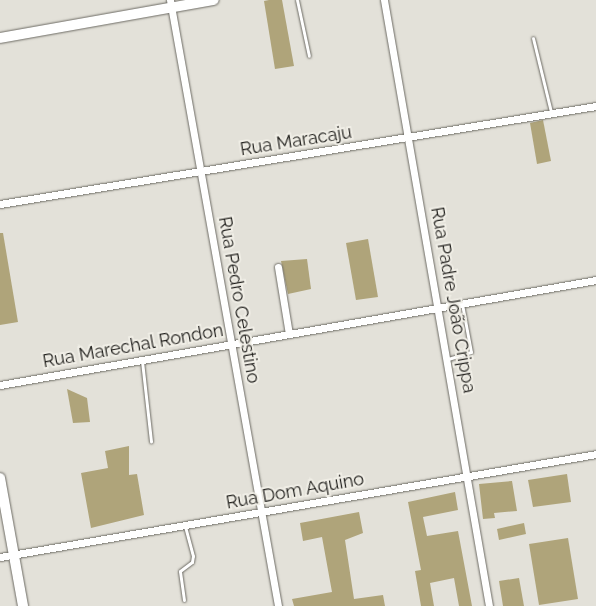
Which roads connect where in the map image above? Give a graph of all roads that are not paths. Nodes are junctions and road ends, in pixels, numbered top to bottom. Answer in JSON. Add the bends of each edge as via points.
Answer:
{"nodes":[{"id":1,"x":214,"y":0,"type":"edge"},
{"id":2,"x":297,"y":0,"type":"edge"},
{"id":3,"x":384,"y":0,"type":"edge"},
{"id":4,"x":171,"y":4,"type":"edge"},
{"id":5,"x":0,"y":38,"type":"edge"},
{"id":6,"x":533,"y":38,"type":"dead end"},
{"id":7,"x":308,"y":56,"type":"dead end"},
{"id":8,"x":596,"y":106,"type":"edge"},
{"id":9,"x":551,"y":112,"type":"junction"},
{"id":10,"x":409,"y":137,"type":"junction"},
{"id":11,"x":201,"y":171,"type":"junction"},
{"id":12,"x":0,"y":204,"type":"edge"},
{"id":13,"x":278,"y":267,"type":"dead end"},
{"id":14,"x":596,"y":280,"type":"edge"},
{"id":15,"x":462,"y":304,"type":"junction"},
{"id":16,"x":439,"y":308,"type":"junction"},
{"id":17,"x":289,"y":334,"type":"junction"},
{"id":18,"x":232,"y":344,"type":"junction"},
{"id":19,"x":448,"y":359,"type":"junction"},
{"id":20,"x":142,"y":360,"type":"junction"},
{"id":21,"x":0,"y":385,"type":"edge"},
{"id":22,"x":151,"y":441,"type":"dead end"},
{"id":23,"x":596,"y":454,"type":"edge"},
{"id":24,"x":469,"y":476,"type":"junction"},
{"id":25,"x":0,"y":478,"type":"edge"},
{"id":26,"x":261,"y":512,"type":"junction"},
{"id":27,"x":185,"y":526,"type":"junction"},
{"id":28,"x":14,"y":555,"type":"junction"},
{"id":29,"x":0,"y":558,"type":"edge"},
{"id":30,"x":184,"y":600,"type":"dead end"},
{"id":31,"x":23,"y":606,"type":"edge"},
{"id":32,"x":278,"y":606,"type":"edge"},
{"id":33,"x":489,"y":606,"type":"edge"}],
"edges":[{"from":1,"to":4,"type":"street"},
{"from":2,"to":7,"type":"lane"},
{"from":3,"to":10,"type":"street","name":"Rua Padre João Crippa"},
{"from":4,"to":5,"type":"street"},
{"from":4,"to":11,"type":"street","name":"Rua Pedro Celestino"},
{"from":6,"to":9,"type":"lane"},
{"from":8,"to":9,"type":"street","name":"Rua Maracaju"},
{"from":9,"to":10,"type":"street","name":"Rua Maracaju"},
{"from":10,"to":11,"type":"street","name":"Rua Maracaju"},
{"from":10,"to":16,"type":"street","name":"Rua Padre João Crippa"},
{"from":11,"to":12,"type":"street","name":"Rua Maracaju"},
{"from":11,"to":18,"type":"street","name":"Rua Pedro Celestino"},
{"from":13,"to":17,"type":"street"},
{"from":14,"to":15,"type":"street","name":"Rua Marechal Rondon"},
{"from":15,"to":16,"type":"street","name":"Rua Marechal Rondon"},
{"from":15,"to":19,"type":"lane","via":[[471,352]]},
{"from":16,"to":17,"type":"street","name":"Rua Marechal Rondon"},
{"from":16,"to":19,"type":"street","name":"Rua Padre João Crippa"},
{"from":17,"to":18,"type":"street","name":"Rua Marechal Rondon"},
{"from":18,"to":20,"type":"street","name":"Rua Marechal Rondon"},
{"from":18,"to":26,"type":"street","name":"Rua Pedro Celestino"},
{"from":19,"to":24,"type":"street","name":"Rua Padre João Crippa"},
{"from":20,"to":21,"type":"street","name":"Rua Marechal Rondon"},
{"from":20,"to":22,"type":"lane"},
{"from":23,"to":24,"type":"street","name":"Rua Dom Aquino"},
{"from":24,"to":26,"type":"street","name":"Rua Dom Aquino"},
{"from":24,"to":33,"type":"street","name":"Rua Padre João Crippa"},
{"from":25,"to":28,"type":"street"},
{"from":26,"to":27,"type":"street","name":"Rua Dom Aquino"},
{"from":26,"to":32,"type":"street","name":"Rua Pedro Celestino"},
{"from":27,"to":28,"type":"street","name":"Rua Dom Aquino"},
{"from":27,"to":30,"type":"lane","via":[[193,556],[192,562],[180,571]]},
{"from":28,"to":29,"type":"street","name":"Rua Dom Aquino"},
{"from":28,"to":31,"type":"street"}]}
